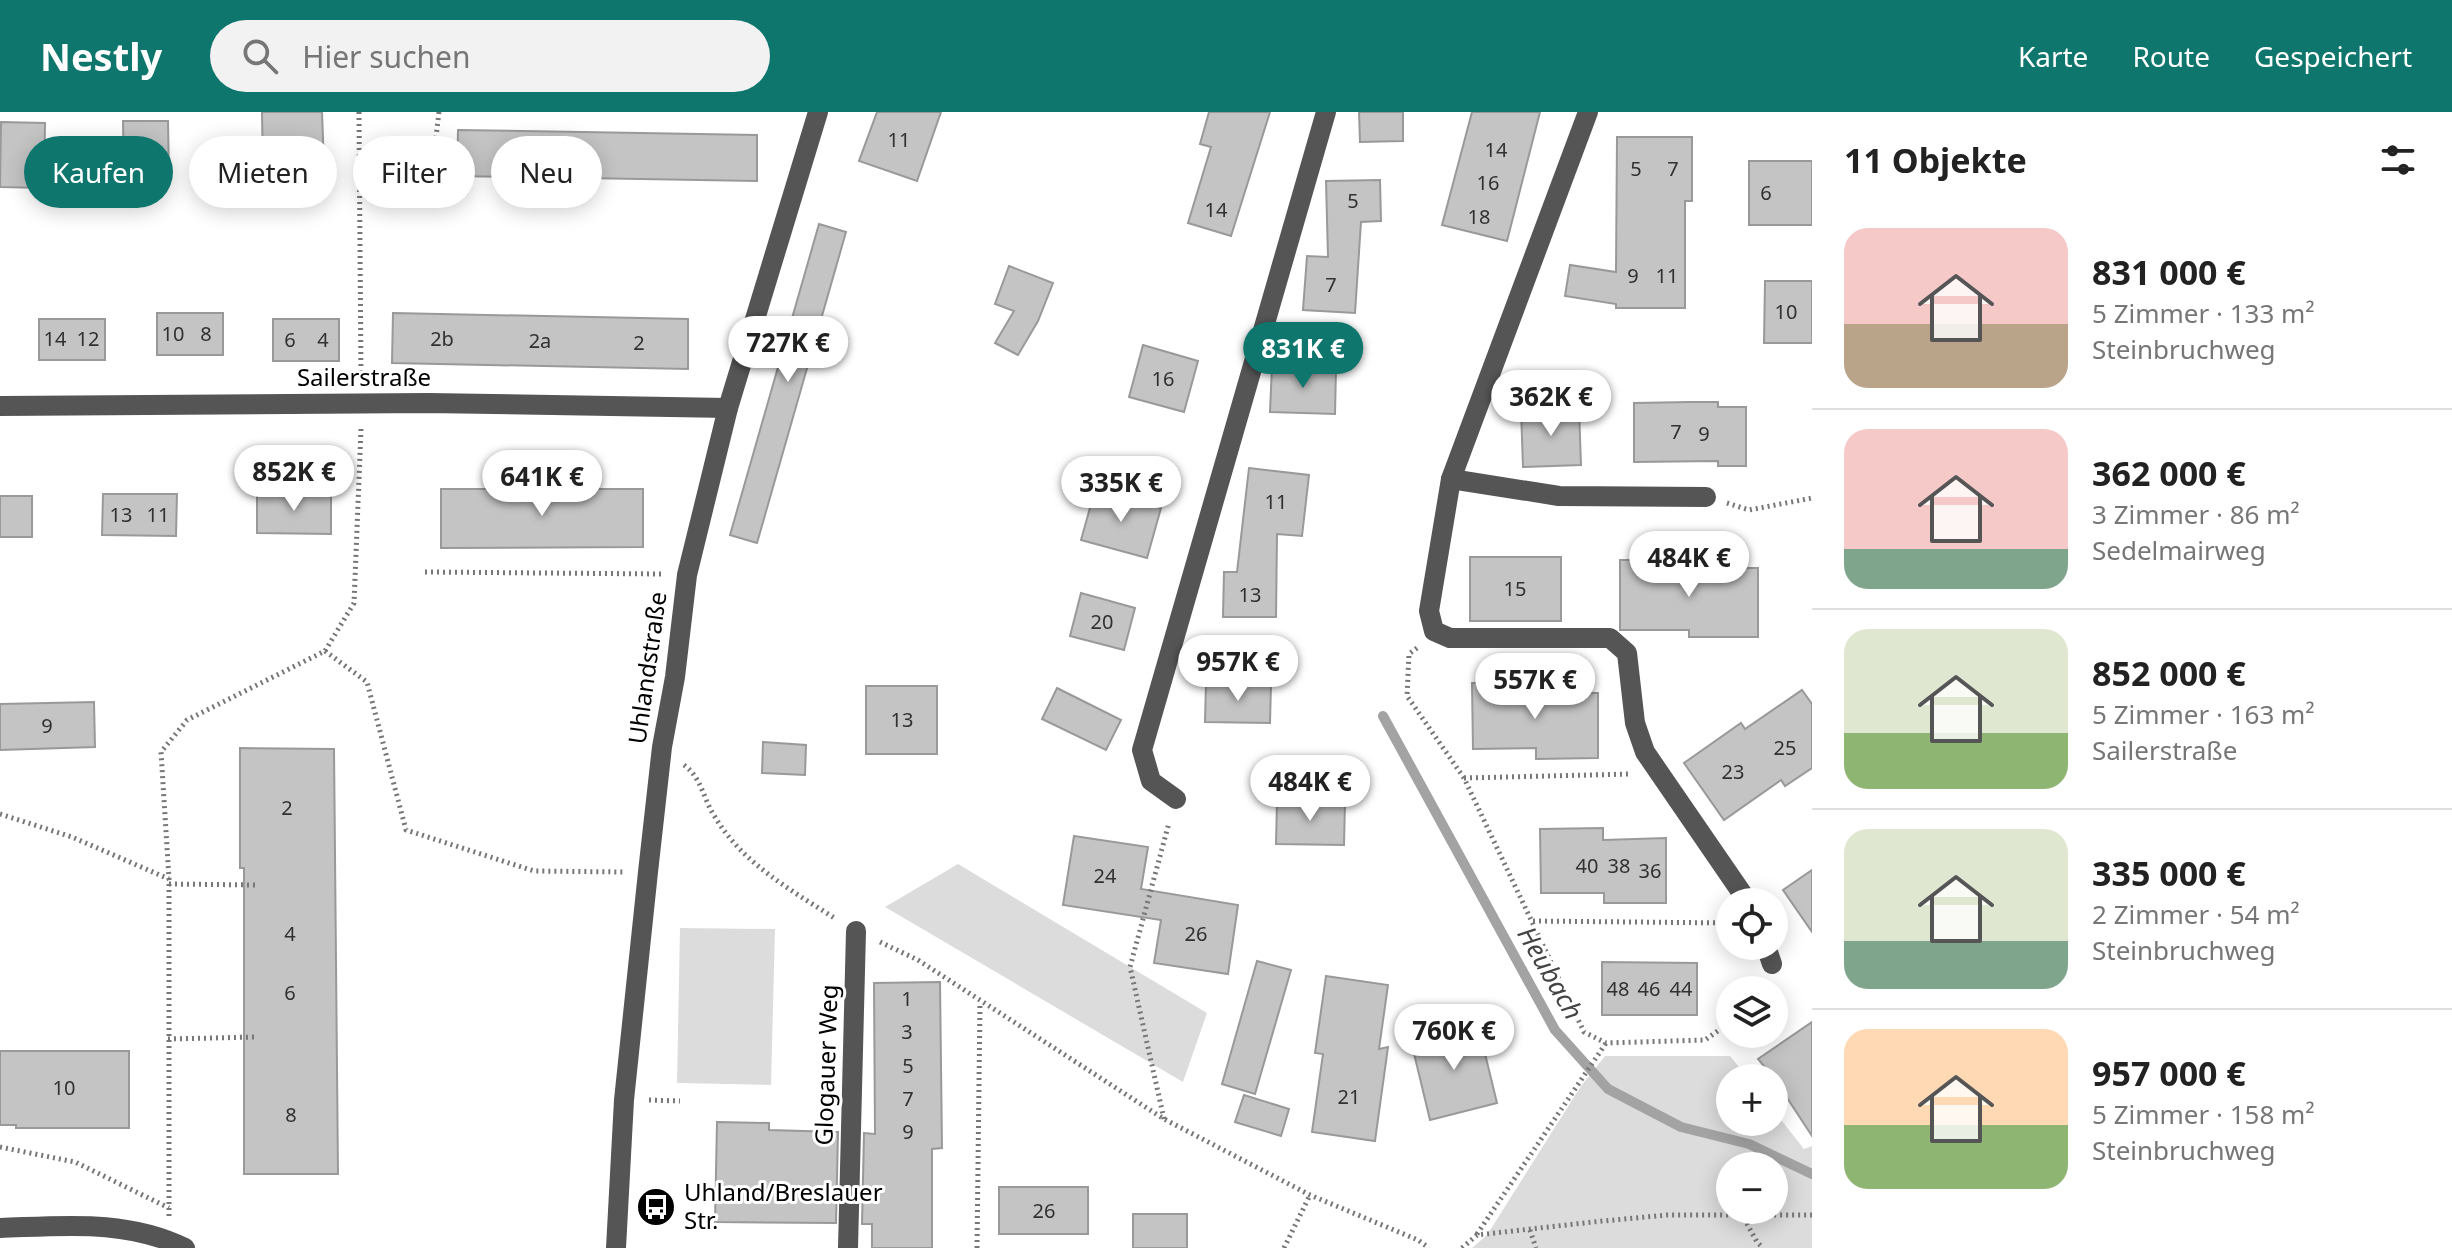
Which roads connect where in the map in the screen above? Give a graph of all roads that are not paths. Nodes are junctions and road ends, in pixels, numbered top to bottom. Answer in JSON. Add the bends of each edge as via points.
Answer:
{"nodes":[{"id":1,"x":818,"y":112,"type":"edge"},
{"id":2,"x":1326,"y":112,"type":"edge"},
{"id":3,"x":1588,"y":112,"type":"edge"},
{"id":4,"x":0,"y":406,"type":"edge"},
{"id":5,"x":728,"y":408,"type":"junction"},
{"id":6,"x":1451,"y":479,"type":"junction"},
{"id":7,"x":1706,"y":497,"type":"road end"},
{"id":8,"x":1176,"y":799,"type":"road end"},
{"id":9,"x":1738,"y":888,"type":"edge"},
{"id":10,"x":856,"y":931,"type":"road end"},
{"id":11,"x":0,"y":1228,"type":"edge"},
{"id":12,"x":177,"y":1244,"type":"edge"},
{"id":13,"x":616,"y":1248,"type":"edge"},
{"id":14,"x":848,"y":1248,"type":"edge"}],
"edges":[{"from":1,"to":5,"type":"street","name":"Uhlandstraße"},
{"from":2,"to":8,"type":"street","via":[[1142,750],[1151,781]]},
{"from":3,"to":6,"type":"street"},
{"from":4,"to":5,"type":"street","name":"Sailerstraße"},
{"from":5,"to":13,"type":"street","name":"Uhlandstraße","via":[[687,575],[662,747],[624,1100]]},
{"from":6,"to":7,"type":"street","via":[[1559,496]]},
{"from":6,"to":9,"type":"street","via":[[1429,611],[1434,631],[1450,638],[1610,638],[1627,653],[1635,723],[1645,752]]},
{"from":10,"to":14,"type":"street","name":"Glogauer Weg"},
{"from":11,"to":12,"type":"street","via":[[119,1227]]}]}
